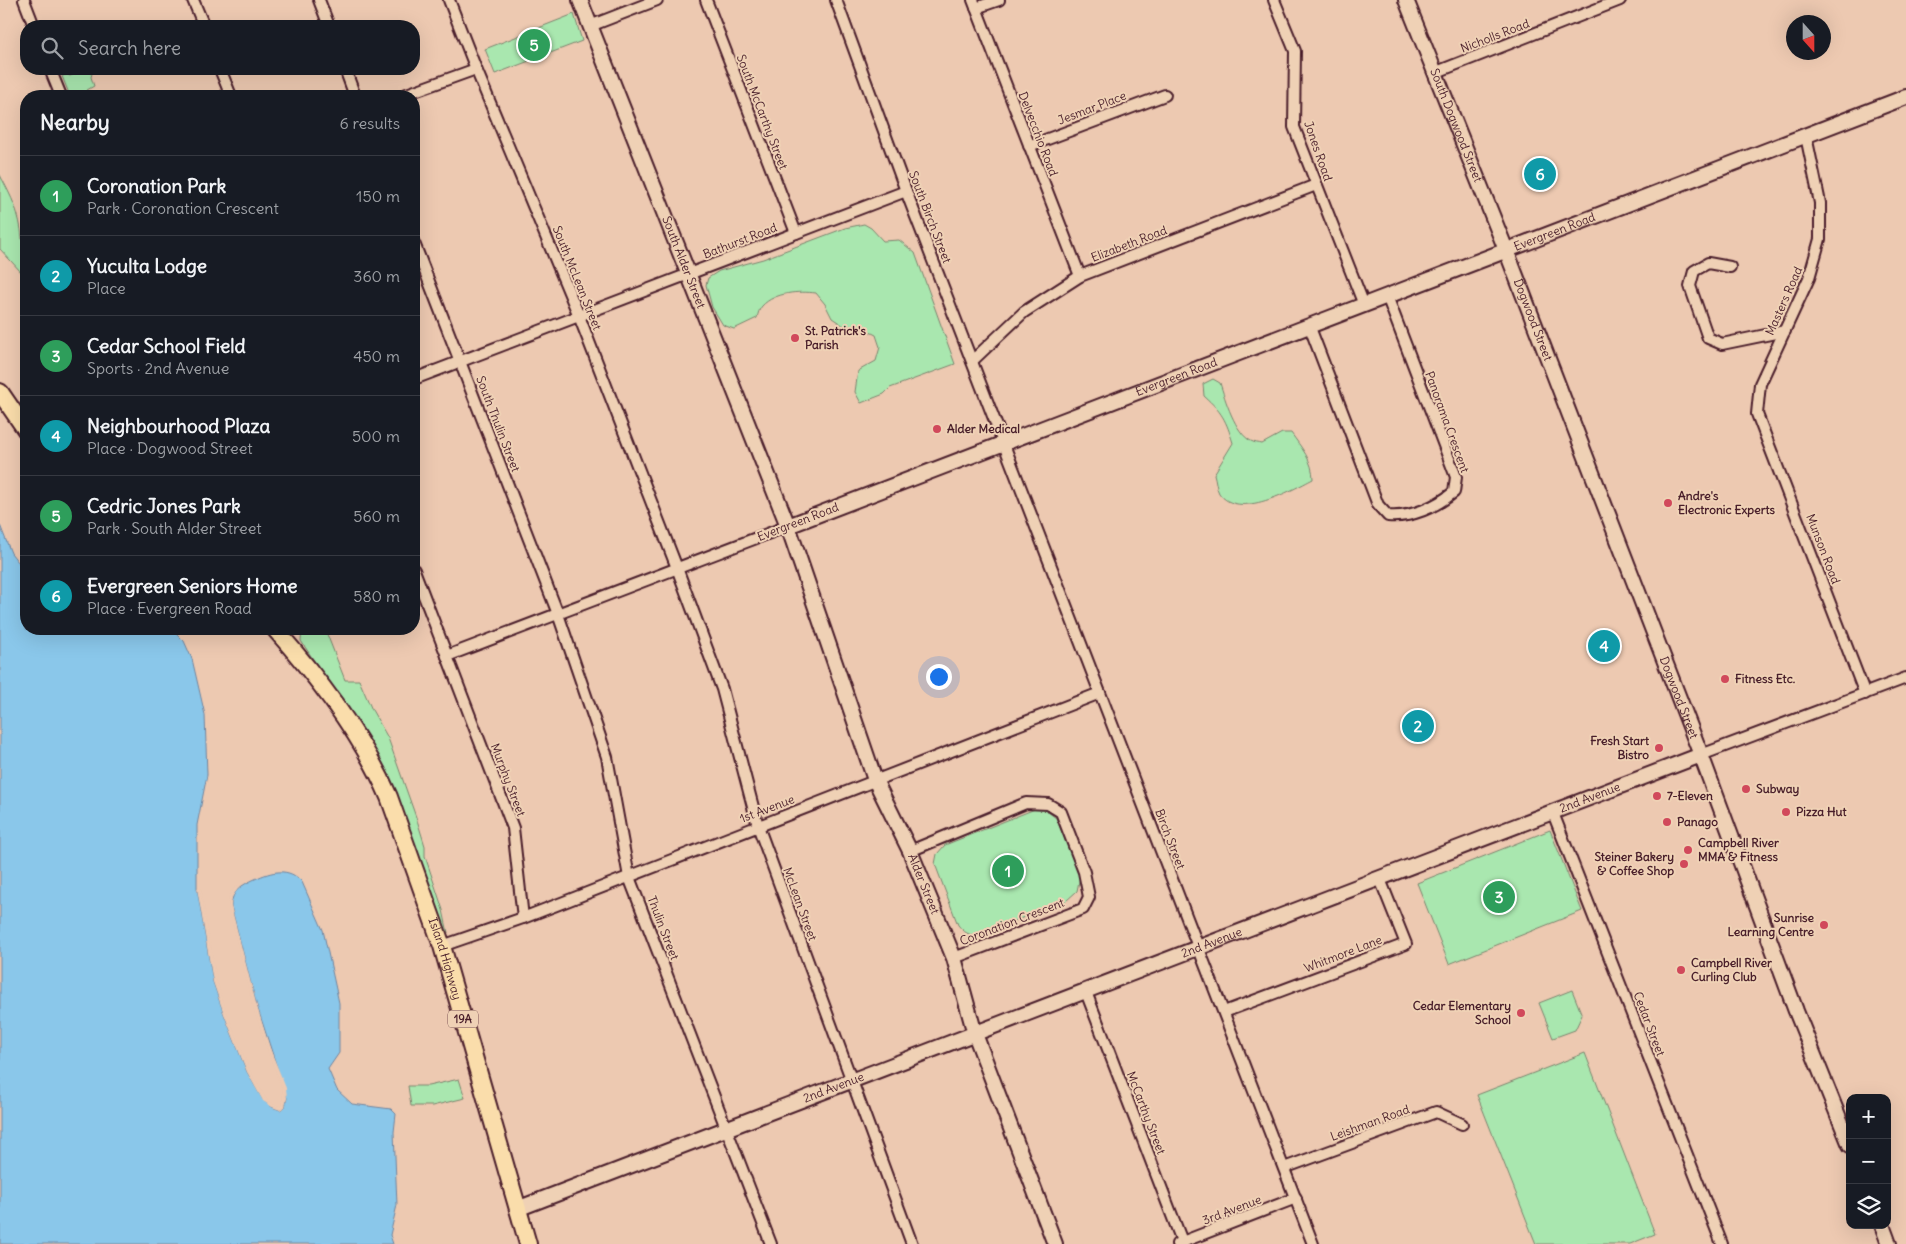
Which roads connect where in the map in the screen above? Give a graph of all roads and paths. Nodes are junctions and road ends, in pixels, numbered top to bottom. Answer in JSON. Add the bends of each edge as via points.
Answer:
{"nodes":[{"id":1,"x":24,"y":0,"type":"edge"},
{"id":2,"x":193,"y":0,"type":"edge"},
{"id":3,"x":319,"y":0,"type":"edge"},
{"id":4,"x":449,"y":0,"type":"edge"},
{"id":5,"x":580,"y":0,"type":"edge"},
{"id":6,"x":657,"y":0,"type":"edge"},
{"id":7,"x":706,"y":0,"type":"edge"},
{"id":8,"x":836,"y":0,"type":"edge"},
{"id":9,"x":999,"y":0,"type":"edge"},
{"id":10,"x":1274,"y":0,"type":"edge"},
{"id":11,"x":1406,"y":0,"type":"edge"},
{"id":12,"x":1620,"y":0,"type":"edge"},
{"id":13,"x":974,"y":4,"type":"edge"},
{"id":14,"x":32,"y":20,"type":"edge"},
{"id":15,"x":201,"y":20,"type":"edge"},
{"id":16,"x":327,"y":20,"type":"edge"},
{"id":17,"x":590,"y":26,"type":"junction"},
{"id":18,"x":476,"y":69,"type":"junction"},
{"id":19,"x":1434,"y":73,"type":"junction"},
{"id":20,"x":52,"y":75,"type":"edge"},
{"id":21,"x":222,"y":75,"type":"edge"},
{"id":22,"x":347,"y":75,"type":"edge"},
{"id":23,"x":58,"y":90,"type":"edge"},
{"id":24,"x":229,"y":90,"type":"edge"},
{"id":25,"x":353,"y":90,"type":"edge"},
{"id":26,"x":418,"y":90,"type":"edge"},
{"id":27,"x":1165,"y":95,"type":"dead end"},
{"id":28,"x":1906,"y":97,"type":"edge"},
{"id":29,"x":1806,"y":136,"type":"junction"},
{"id":30,"x":1029,"y":146,"type":"junction"},
{"id":31,"x":1316,"y":185,"type":"junction"},
{"id":32,"x":906,"y":191,"type":"junction"},
{"id":33,"x":796,"y":233,"type":"junction"},
{"id":34,"x":1506,"y":250,"type":"junction"},
{"id":35,"x":420,"y":258,"type":"edge"},
{"id":36,"x":1730,"y":267,"type":"dead end"},
{"id":37,"x":688,"y":274,"type":"junction"},
{"id":38,"x":1080,"y":276,"type":"junction"},
{"id":39,"x":1387,"y":296,"type":"junction"},
{"id":40,"x":1364,"y":305,"type":"junction"},
{"id":41,"x":579,"y":316,"type":"junction"},
{"id":42,"x":1309,"y":326,"type":"junction"},
{"id":43,"x":1785,"y":332,"type":"junction"},
{"id":44,"x":461,"y":361,"type":"junction"},
{"id":45,"x":972,"y":361,"type":"junction"},
{"id":46,"x":420,"y":377,"type":"edge"},
{"id":47,"x":0,"y":392,"type":"edge"},
{"id":48,"x":1757,"y":414,"type":"joint"},
{"id":49,"x":20,"y":421,"type":"edge"},
{"id":50,"x":1004,"y":443,"type":"junction"},
{"id":51,"x":788,"y":526,"type":"junction"},
{"id":52,"x":677,"y":568,"type":"junction"},
{"id":53,"x":420,"y":586,"type":"edge"},
{"id":54,"x":558,"y":614,"type":"junction"},
{"id":55,"x":280,"y":635,"type":"edge"},
{"id":56,"x":447,"y":656,"type":"junction"},
{"id":57,"x":1906,"y":678,"type":"edge"},
{"id":58,"x":1100,"y":692,"type":"junction"},
{"id":59,"x":1865,"y":694,"type":"junction"},
{"id":60,"x":1701,"y":755,"type":"junction"},
{"id":61,"x":875,"y":780,"type":"junction"},
{"id":62,"x":1553,"y":813,"type":"junction"},
{"id":63,"x":758,"y":826,"type":"junction"},
{"id":64,"x":910,"y":851,"type":"junction"},
{"id":65,"x":629,"y":877,"type":"junction"},
{"id":66,"x":1380,"y":879,"type":"junction"},
{"id":67,"x":523,"y":918,"type":"junction"},
{"id":68,"x":442,"y":946,"type":"junction"},
{"id":69,"x":1199,"y":948,"type":"junction"},
{"id":70,"x":954,"y":958,"type":"junction"},
{"id":71,"x":1086,"y":992,"type":"junction"},
{"id":72,"x":1224,"y":1012,"type":"junction"},
{"id":73,"x":976,"y":1034,"type":"junction"},
{"id":74,"x":852,"y":1081,"type":"junction"},
{"id":75,"x":1462,"y":1124,"type":"dead end"},
{"id":76,"x":727,"y":1128,"type":"junction"},
{"id":77,"x":1848,"y":1139,"type":"edge"},
{"id":78,"x":1284,"y":1168,"type":"junction"},
{"id":79,"x":1296,"y":1198,"type":"junction"},
{"id":80,"x":517,"y":1209,"type":"junction"},
{"id":81,"x":1883,"y":1229,"type":"edge"},
{"id":82,"x":1181,"y":1243,"type":"edge"},
{"id":83,"x":528,"y":1244,"type":"edge"},
{"id":84,"x":772,"y":1244,"type":"edge"},
{"id":85,"x":912,"y":1244,"type":"edge"},
{"id":86,"x":1054,"y":1244,"type":"edge"},
{"id":87,"x":1313,"y":1244,"type":"edge"},
{"id":88,"x":1722,"y":1244,"type":"edge"},
{"id":89,"x":1889,"y":1244,"type":"edge"}],
"edges":[{"from":1,"to":14,"type":"street"},
{"from":2,"to":15,"type":"street"},
{"from":3,"to":16,"type":"street"},
{"from":4,"to":18,"type":"street","name":"South McLean Street"},
{"from":5,"to":17,"type":"street","name":"South Alder Street"},
{"from":6,"to":17,"type":"street"},
{"from":7,"to":33,"type":"street","name":"South McCarthy Street"},
{"from":8,"to":32,"type":"street","name":"South Birch Street"},
{"from":9,"to":13,"type":"street"},
{"from":10,"to":31,"type":"street","name":"Jones Road","via":[[1295,52],[1294,127]]},
{"from":11,"to":19,"type":"street","name":"South Dogwood Street"},
{"from":12,"to":19,"type":"street","name":"Nicholls Road"},
{"from":13,"to":30,"type":"street","name":"Delvecchio Road"},
{"from":17,"to":37,"type":"street","name":"South Alder Street"},
{"from":18,"to":26,"type":"street"},
{"from":18,"to":41,"type":"street","name":"South McLean Street"},
{"from":19,"to":34,"type":"street","name":"South Dogwood Street"},
{"from":20,"to":23,"type":"street"},
{"from":21,"to":24,"type":"street"},
{"from":22,"to":25,"type":"street"},
{"from":27,"to":30,"type":"street","name":"Jesmar Place"},
{"from":28,"to":29,"type":"street","name":"Evergreen Road"},
{"from":29,"to":34,"type":"street","name":"Evergreen Road"},
{"from":29,"to":43,"type":"street","name":"Masters Road","via":[[1820,203],[1820,239],[1809,278]]},
{"from":30,"to":38,"type":"street","name":"Delvecchio Road"},
{"from":31,"to":38,"type":"street","name":"Elizabeth Road"},
{"from":31,"to":40,"type":"street","name":"Jones Road"},
{"from":32,"to":33,"type":"street","name":"Bathurst Road"},
{"from":32,"to":45,"type":"street","name":"South Birch Street"},
{"from":33,"to":37,"type":"street","name":"Bathurst Road"},
{"from":34,"to":39,"type":"street","name":"Evergreen Road"},
{"from":34,"to":60,"type":"street","name":"Dogwood Street"},
{"from":35,"to":44,"type":"street","name":"South Thulin Street"},
{"from":36,"to":43,"type":"street","via":[[1708,264],[1694,271],[1690,286],[1708,338],[1722,344]]},
{"from":37,"to":41,"type":"street","name":"Bathurst Road"},
{"from":37,"to":51,"type":"street","name":"South Alder Street"},
{"from":38,"to":45,"type":"street","name":"Elizabeth Road","via":[[1024,312]]},
{"from":39,"to":40,"type":"street","name":"Evergreen Road"},
{"from":39,"to":42,"type":"street","name":"Panorama Crescent","via":[[1456,477],[1454,492],[1444,501],[1420,511],[1403,517],[1388,516],[1378,505]]},
{"from":40,"to":42,"type":"street","name":"Evergreen Road"},
{"from":41,"to":44,"type":"street","name":"Bathurst Road"},
{"from":41,"to":52,"type":"street","name":"South McLean Street"},
{"from":42,"to":50,"type":"street","name":"Evergreen Road"},
{"from":43,"to":48,"type":"street","name":"Masters Road","via":[[1760,384]]},
{"from":44,"to":46,"type":"street","name":"Bathurst Road"},
{"from":44,"to":54,"type":"street","name":"South Thulin Street"},
{"from":45,"to":50,"type":"street","name":"South Birch Street"},
{"from":47,"to":49,"type":"main road"},
{"from":48,"to":59,"type":"street","name":"Munson Road"},
{"from":50,"to":51,"type":"street","name":"Evergreen Road"},
{"from":50,"to":58,"type":"street","name":"Birch Street"},
{"from":51,"to":52,"type":"street","name":"Evergreen Road"},
{"from":51,"to":61,"type":"street","name":"Alder Street"},
{"from":52,"to":54,"type":"street","name":"Evergreen Road"},
{"from":52,"to":63,"type":"street","name":"McLean Street","via":[[722,689]]},
{"from":53,"to":56,"type":"street","name":"Murphy Street"},
{"from":54,"to":56,"type":"street","name":"Evergreen Road"},
{"from":54,"to":65,"type":"street","name":"Thulin Street","via":[[607,757]]},
{"from":55,"to":68,"type":"main road","name":"Island Highway","number":"19A","via":[[341,713],[380,775]]},
{"from":56,"to":67,"type":"street","name":"Murphy Street","via":[[513,828]]},
{"from":57,"to":59,"type":"street","name":"2nd Avenue"},
{"from":58,"to":61,"type":"street","name":"1st Avenue"},
{"from":58,"to":69,"type":"street","name":"Birch Street"},
{"from":59,"to":60,"type":"street","name":"2nd Avenue"},
{"from":60,"to":62,"type":"street","name":"2nd Avenue"},
{"from":60,"to":77,"type":"street","name":"Dogwood Street","via":[[1796,1011]]},
{"from":61,"to":63,"type":"street","name":"1st Avenue"},
{"from":61,"to":64,"type":"street","name":"Alder Street"},
{"from":62,"to":66,"type":"street","name":"2nd Avenue"},
{"from":62,"to":88,"type":"street","name":"Cedar Street"},
{"from":63,"to":65,"type":"street","name":"1st Avenue"},
{"from":63,"to":74,"type":"street","name":"McLean Street"},
{"from":64,"to":70,"type":"street","name":"Alder Street"},
{"from":64,"to":70,"type":"street","name":"Coronation Crescent","via":[[1026,803],[1048,804],[1061,812],[1084,872],[1089,897],[1084,909]]},
{"from":65,"to":67,"type":"street","name":"1st Avenue"},
{"from":65,"to":76,"type":"street","name":"Thulin Street"},
{"from":66,"to":69,"type":"street","name":"2nd Avenue"},
{"from":66,"to":72,"type":"street","name":"Whitmore Lane","via":[[1406,944]]},
{"from":67,"to":68,"type":"street","name":"1st Avenue"},
{"from":68,"to":80,"type":"main road","name":"Island Highway","number":"19A"},
{"from":69,"to":71,"type":"street","name":"2nd Avenue"},
{"from":69,"to":72,"type":"street","name":"Birch Street"},
{"from":70,"to":73,"type":"street","name":"Alder Street"},
{"from":71,"to":73,"type":"street","name":"2nd Avenue"},
{"from":71,"to":82,"type":"street","name":"McCarthy Street"},
{"from":72,"to":78,"type":"street","name":"Birch Street"},
{"from":73,"to":74,"type":"street","name":"2nd Avenue"},
{"from":73,"to":86,"type":"street","name":"Alder Street"},
{"from":74,"to":76,"type":"street","name":"2nd Avenue"},
{"from":74,"to":85,"type":"street","name":"McLean Street"},
{"from":75,"to":78,"type":"street","name":"Leishman Road","via":[[1436,1112]]},
{"from":76,"to":80,"type":"street","name":"2nd Avenue"},
{"from":76,"to":84,"type":"street","name":"Thulin Street"},
{"from":78,"to":79,"type":"street","name":"Birch Street"},
{"from":79,"to":82,"type":"street","name":"3rd Avenue"},
{"from":79,"to":87,"type":"street","name":"Birch Street"},
{"from":80,"to":83,"type":"main road","name":"Island Highway","number":"19A"},
{"from":81,"to":89,"type":"street"}]}
